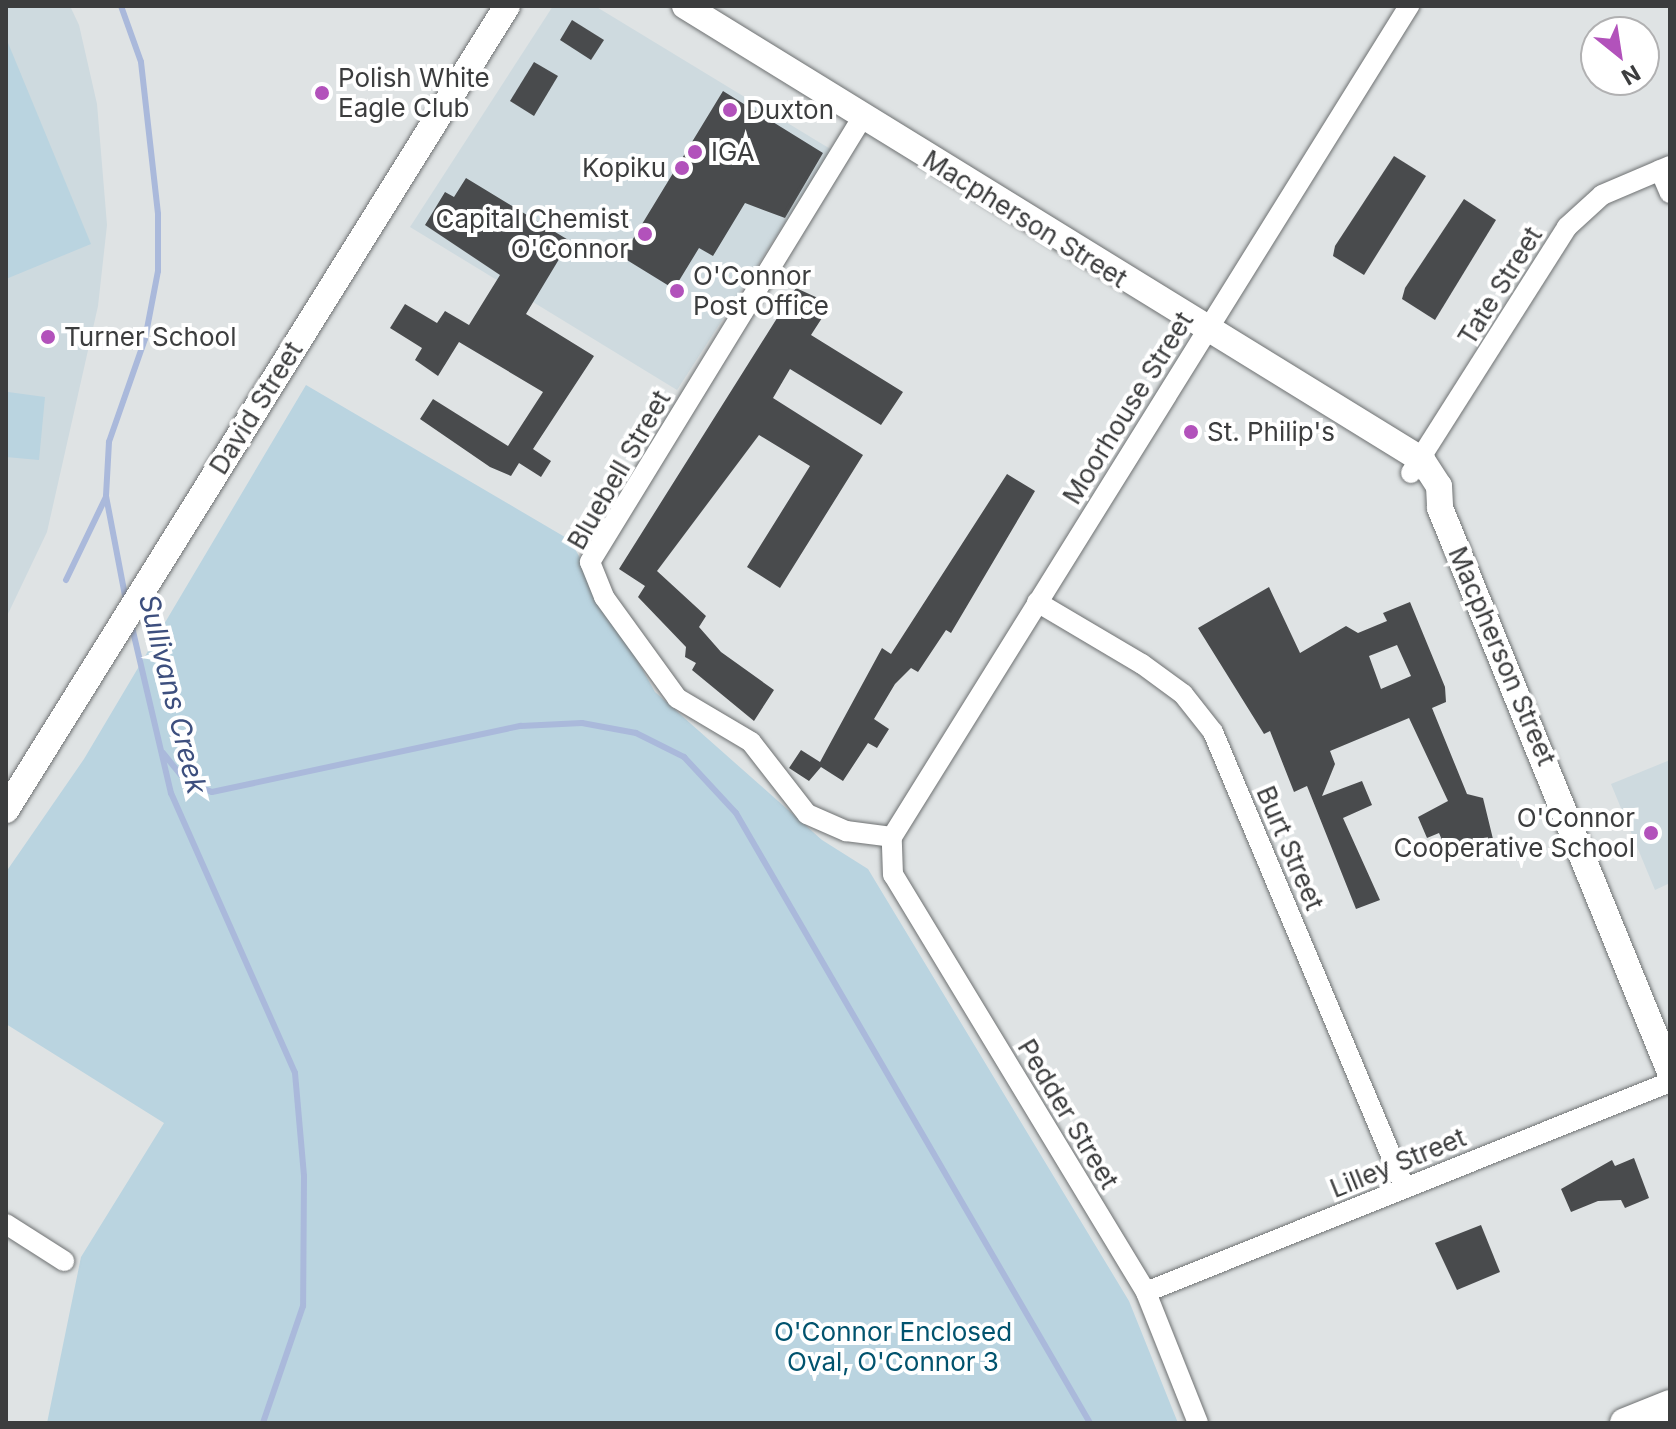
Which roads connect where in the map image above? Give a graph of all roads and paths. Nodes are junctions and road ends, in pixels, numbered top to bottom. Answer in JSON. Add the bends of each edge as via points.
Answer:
{"nodes":[{"id":1,"x":507,"y":6,"type":"edge"},
{"id":2,"x":685,"y":6,"type":"edge"},
{"id":3,"x":1409,"y":6,"type":"edge"},
{"id":4,"x":862,"y":118,"type":"junction"},
{"id":5,"x":1665,"y":168,"type":"edge"},
{"id":6,"x":1670,"y":193,"type":"edge"},
{"id":7,"x":1206,"y":331,"type":"junction"},
{"id":8,"x":1416,"y":466,"type":"junction"},
{"id":9,"x":1037,"y":602,"type":"junction"},
{"id":10,"x":6,"y":810,"type":"edge"},
{"id":11,"x":892,"y":837,"type":"junction"},
{"id":12,"x":1670,"y":1072,"type":"edge"},
{"id":13,"x":1670,"y":1082,"type":"edge"},
{"id":14,"x":1405,"y":1188,"type":"junction"},
{"id":15,"x":6,"y":1224,"type":"edge"},
{"id":16,"x":64,"y":1261,"type":"dead end"},
{"id":17,"x":1146,"y":1292,"type":"junction"},
{"id":18,"x":1670,"y":1405,"type":"edge"},
{"id":19,"x":1198,"y":1423,"type":"edge"},
{"id":20,"x":1625,"y":1423,"type":"edge"}],
"edges":[{"from":1,"to":10,"type":"street","name":"David Street"},
{"from":2,"to":4,"type":"street","name":"Macpherson Street"},
{"from":3,"to":7,"type":"street","name":"Moorhouse Street"},
{"from":4,"to":7,"type":"street","name":"Macpherson Street"},
{"from":4,"to":11,"type":"street","name":"Bluebell Street","via":[[590,562],[604,597],[677,698],[751,742],[807,814],[846,831]]},
{"from":5,"to":6,"type":"street"},
{"from":5,"to":8,"type":"street","name":"Tate Street","via":[[1602,195],[1567,227]]},
{"from":7,"to":8,"type":"street","name":"Macpherson Street","via":[[1368,425]]},
{"from":7,"to":9,"type":"street","name":"Moorhouse Street"},
{"from":8,"to":12,"type":"street","name":"Macpherson Street","via":[[1440,508]]},
{"from":9,"to":11,"type":"street","name":"Moorhouse Street"},
{"from":9,"to":14,"type":"street","name":"Burt Street","via":[[1183,694],[1213,732]]},
{"from":11,"to":17,"type":"street","name":"Pedder Street","via":[[893,875]]},
{"from":13,"to":14,"type":"street","name":"Lilley Street"},
{"from":14,"to":17,"type":"street","name":"Lilley Street"},
{"from":15,"to":16,"type":"street"},
{"from":17,"to":19,"type":"street","name":"Pedder Street"},
{"from":18,"to":20,"type":"main road"}]}
